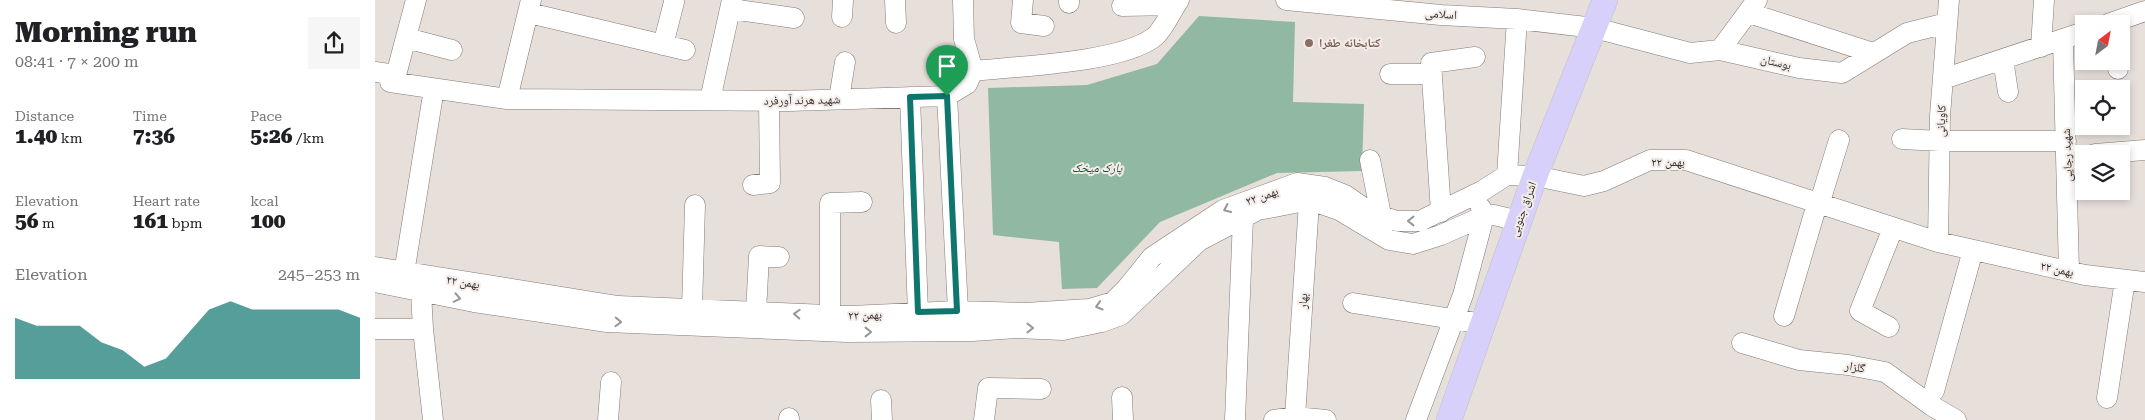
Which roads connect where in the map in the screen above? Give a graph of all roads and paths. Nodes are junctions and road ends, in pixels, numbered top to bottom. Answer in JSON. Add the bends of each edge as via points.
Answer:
{"nodes":[{"id":1,"x":417,"y":0,"type":"edge"},
{"id":2,"x":895,"y":0,"type":"edge"},
{"id":3,"x":963,"y":0,"type":"edge"},
{"id":4,"x":1023,"y":0,"type":"edge"},
{"id":5,"x":1286,"y":0,"type":"edge"},
{"id":6,"x":1605,"y":0,"type":"edge"},
{"id":7,"x":1949,"y":0,"type":"edge"},
{"id":8,"x":2044,"y":0,"type":"edge"},
{"id":9,"x":673,"y":2,"type":"dead end"},
{"id":10,"x":1177,"y":2,"type":"edge"},
{"id":11,"x":732,"y":5,"type":"edge"},
{"id":12,"x":530,"y":6,"type":"edge"},
{"id":13,"x":1122,"y":6,"type":"dead end"},
{"id":14,"x":1753,"y":6,"type":"edge"},
{"id":15,"x":1441,"y":7,"type":"edge"},
{"id":16,"x":2145,"y":11,"type":"edge"},
{"id":17,"x":2130,"y":15,"type":"edge"},
{"id":18,"x":794,"y":18,"type":"dead end"},
{"id":19,"x":1517,"y":18,"type":"junction"},
{"id":20,"x":896,"y":23,"type":"dead end"},
{"id":21,"x":1947,"y":23,"type":"junction"},
{"id":22,"x":1044,"y":26,"type":"dead end"},
{"id":23,"x":1595,"y":28,"type":"junction"},
{"id":24,"x":2075,"y":35,"type":"edge"},
{"id":25,"x":406,"y":38,"type":"junction"},
{"id":26,"x":2063,"y":40,"type":"junction"},
{"id":27,"x":663,"y":45,"type":"junction"},
{"id":28,"x":2041,"y":47,"type":"junction"},
{"id":29,"x":452,"y":50,"type":"dead end"},
{"id":30,"x":685,"y":50,"type":"dead end"},
{"id":31,"x":1720,"y":50,"type":"junction"},
{"id":32,"x":1873,"y":52,"type":"junction"},
{"id":33,"x":1475,"y":57,"type":"dead end"},
{"id":34,"x":2003,"y":59,"type":"junction"},
{"id":35,"x":845,"y":62,"type":"dead end"},
{"id":36,"x":973,"y":70,"type":"junction"},
{"id":37,"x":1390,"y":74,"type":"dead end"},
{"id":38,"x":1432,"y":74,"type":"junction"},
{"id":39,"x":387,"y":76,"type":"edge"},
{"id":40,"x":1943,"y":79,"type":"junction"},
{"id":41,"x":2008,"y":92,"type":"dead end"},
{"id":42,"x":947,"y":96,"type":"junction"},
{"id":43,"x":910,"y":97,"type":"junction"},
{"id":44,"x":507,"y":99,"type":"junction"},
{"id":45,"x":839,"y":99,"type":"junction"},
{"id":46,"x":710,"y":100,"type":"junction"},
{"id":47,"x":431,"y":101,"type":"dead end"},
{"id":48,"x":769,"y":101,"type":"junction"},
{"id":49,"x":1902,"y":139,"type":"dead end"},
{"id":50,"x":1839,"y":140,"type":"dead end"},
{"id":51,"x":1940,"y":141,"type":"junction"},
{"id":52,"x":2072,"y":150,"type":"edge"},
{"id":53,"x":2145,"y":150,"type":"edge"},
{"id":54,"x":2130,"y":151,"type":"edge"},
{"id":55,"x":1370,"y":160,"type":"dead end"},
{"id":56,"x":1507,"y":175,"type":"junction"},
{"id":57,"x":1535,"y":176,"type":"junction"},
{"id":58,"x":753,"y":184,"type":"dead end"},
{"id":59,"x":1310,"y":192,"type":"junction"},
{"id":60,"x":1474,"y":195,"type":"junction"},
{"id":61,"x":862,"y":202,"type":"dead end"},
{"id":62,"x":695,"y":205,"type":"dead end"},
{"id":63,"x":1818,"y":205,"type":"junction"},
{"id":64,"x":1441,"y":212,"type":"junction"},
{"id":65,"x":1381,"y":216,"type":"junction"},
{"id":66,"x":1485,"y":216,"type":"junction"},
{"id":67,"x":1243,"y":218,"type":"junction"},
{"id":68,"x":1519,"y":221,"type":"junction"},
{"id":69,"x":1893,"y":228,"type":"junction"},
{"id":70,"x":1938,"y":242,"type":"junction"},
{"id":71,"x":1973,"y":250,"type":"junction"},
{"id":72,"x":779,"y":257,"type":"dead end"},
{"id":73,"x":375,"y":267,"type":"edge"},
{"id":74,"x":2069,"y":271,"type":"junction"},
{"id":75,"x":404,"y":273,"type":"junction"},
{"id":76,"x":2125,"y":280,"type":"junction"},
{"id":77,"x":375,"y":282,"type":"edge"},
{"id":78,"x":2145,"y":282,"type":"edge"},
{"id":79,"x":421,"y":292,"type":"junction"},
{"id":80,"x":1353,"y":303,"type":"dead end"},
{"id":81,"x":692,"y":309,"type":"junction"},
{"id":82,"x":957,"y":311,"type":"junction"},
{"id":83,"x":756,"y":312,"type":"junction"},
{"id":84,"x":918,"y":312,"type":"junction"},
{"id":85,"x":830,"y":315,"type":"junction"},
{"id":86,"x":1784,"y":316,"type":"dead end"},
{"id":87,"x":1454,"y":319,"type":"junction"},
{"id":88,"x":1484,"y":324,"type":"junction"},
{"id":89,"x":1889,"y":327,"type":"dead end"},
{"id":90,"x":375,"y":329,"type":"edge"},
{"id":91,"x":423,"y":330,"type":"junction"},
{"id":92,"x":1742,"y":343,"type":"dead end"},
{"id":93,"x":611,"y":382,"type":"dead end"},
{"id":94,"x":1041,"y":389,"type":"dead end"},
{"id":95,"x":1121,"y":396,"type":"dead end"},
{"id":96,"x":2107,"y":398,"type":"dead end"},
{"id":97,"x":881,"y":400,"type":"dead end"},
{"id":98,"x":1931,"y":406,"type":"edge"},
{"id":99,"x":1295,"y":417,"type":"junction"},
{"id":100,"x":433,"y":420,"type":"edge"},
{"id":101,"x":608,"y":420,"type":"edge"},
{"id":102,"x":882,"y":420,"type":"edge"},
{"id":103,"x":983,"y":420,"type":"edge"},
{"id":104,"x":1123,"y":420,"type":"edge"},
{"id":105,"x":1235,"y":420,"type":"edge"},
{"id":106,"x":1274,"y":420,"type":"edge"},
{"id":107,"x":1326,"y":420,"type":"edge"},
{"id":108,"x":1416,"y":420,"type":"edge"},
{"id":109,"x":1449,"y":420,"type":"edge"},
{"id":110,"x":1957,"y":420,"type":"edge"}],
"edges":[{"from":1,"to":25,"type":"street"},
{"from":2,"to":20,"type":"street"},
{"from":3,"to":36,"type":"street","via":[[964,38]]},
{"from":4,"to":22,"type":"street","via":[[1021,23]]},
{"from":5,"to":15,"type":"street","name":"اسلامی"},
{"from":6,"to":23,"type":"main road","name":"اشراق جنوبی"},
{"from":7,"to":21,"type":"street","name":"کاویانی"},
{"from":8,"to":28,"type":"street"},
{"from":9,"to":27,"type":"street"},
{"from":10,"to":13,"type":"street"},
{"from":10,"to":36,"type":"street","via":[[1155,37],[1136,48],[1083,59]]},
{"from":11,"to":18,"type":"street"},
{"from":11,"to":46,"type":"street"},
{"from":12,"to":27,"type":"street"},
{"from":12,"to":44,"type":"street"},
{"from":14,"to":31,"type":"street"},
{"from":14,"to":32,"type":"street"},
{"from":15,"to":19,"type":"street","name":"اسلامی"},
{"from":16,"to":17,"type":"street"},
{"from":19,"to":23,"type":"street","name":"اسلامی"},
{"from":19,"to":56,"type":"street"},
{"from":21,"to":32,"type":"street","name":"بوستان","via":[[1907,33]]},
{"from":21,"to":40,"type":"street","name":"کاویانی"},
{"from":23,"to":31,"type":"street","name":"بوستان","via":[[1690,53]]},
{"from":23,"to":57,"type":"main road","name":"اشراق جنوبی"},
{"from":24,"to":26,"type":"street"},
{"from":25,"to":29,"type":"street"},
{"from":25,"to":39,"type":"street"},
{"from":26,"to":28,"type":"street"},
{"from":26,"to":52,"type":"street","name":"شهید رجایی"},
{"from":27,"to":30,"type":"street"},
{"from":28,"to":34,"type":"street"},
{"from":31,"to":32,"type":"street","name":"بوستان","via":[[1799,68],[1842,73]]},
{"from":33,"to":38,"type":"street","via":[[1431,63]]},
{"from":34,"to":40,"type":"street"},
{"from":34,"to":41,"type":"street"},
{"from":35,"to":45,"type":"street"},
{"from":36,"to":42,"type":"street","via":[[967,84]]},
{"from":37,"to":38,"type":"street"},
{"from":38,"to":64,"type":"street"},
{"from":39,"to":44,"type":"street","name":"شهید هرند آورفرد"},
{"from":40,"to":51,"type":"street","name":"کاویانی"},
{"from":42,"to":43,"type":"street","name":"شهید هرند آورفرد"},
{"from":42,"to":82,"type":"street"},
{"from":43,"to":45,"type":"street","name":"شهید هرند آورفرد"},
{"from":43,"to":84,"type":"street"},
{"from":44,"to":46,"type":"street","name":"شهید هرند آورفرد"},
{"from":45,"to":48,"type":"street","name":"شهید هرند آورفرد"},
{"from":46,"to":48,"type":"street","name":"شهید هرند آورفرد"},
{"from":47,"to":75,"type":"street"},
{"from":48,"to":58,"type":"street","via":[[771,183]]},
{"from":49,"to":51,"type":"street"},
{"from":50,"to":63,"type":"street"},
{"from":51,"to":52,"type":"street"},
{"from":51,"to":70,"type":"street","name":"کاویانی"},
{"from":52,"to":74,"type":"street","name":"شهید رجایی"},
{"from":53,"to":54,"type":"street"},
{"from":55,"to":65,"type":"street"},
{"from":56,"to":57,"type":"street","name":"۲۲ بهمن"},
{"from":56,"to":60,"type":"street","name":"۲۲ بهمن"},
{"from":57,"to":63,"type":"street","name":"۲۲ بهمن","via":[[1584,186],[1605,181],[1651,160],[1686,160]]},
{"from":57,"to":68,"type":"main road","name":"اشراق جنوبی"},
{"from":59,"to":65,"type":"street","name":"۲۲ بهمن","via":[[1325,187]]},
{"from":59,"to":66,"type":"street","name":"۲۲ بهمن","via":[[1389,240],[1413,244]]},
{"from":59,"to":67,"type":"street","name":"۲۲ بهمن"},
{"from":59,"to":82,"type":"street","name":"۲۲ بهمن","one_way":true,"via":[[1297,183],[1223,210],[1151,257],[1113,302],[1080,310],[1025,313]]},
{"from":59,"to":99,"type":"street","name":"بهار"},
{"from":60,"to":64,"type":"street","name":"۲۲ بهمن"},
{"from":60,"to":66,"type":"street"},
{"from":61,"to":85,"type":"street","via":[[830,203]]},
{"from":62,"to":81,"type":"street"},
{"from":63,"to":69,"type":"street","name":"۲۲ بهمن"},
{"from":63,"to":86,"type":"street"},
{"from":64,"to":65,"type":"street","name":"۲۲ بهمن","one_way":true,"via":[[1421,222],[1397,221]]},
{"from":66,"to":68,"type":"street","name":"۲۲ بهمن"},
{"from":66,"to":87,"type":"street"},
{"from":79,"to":67,"type":"street","name":"۲۲ بهمن","one_way":true,"via":[[607,322],[847,332],[1063,330],[1121,315],[1199,241]]},
{"from":67,"to":105,"type":"street"},
{"from":68,"to":88,"type":"main road","name":"اشراق جنوبی"},
{"from":69,"to":70,"type":"street","name":"۲۲ بهمن"},
{"from":69,"to":89,"type":"street","via":[[1861,311]]},
{"from":70,"to":71,"type":"street","name":"۲۲ بهمن"},
{"from":71,"to":74,"type":"street","name":"۲۲ بهمن"},
{"from":71,"to":98,"type":"street"},
{"from":72,"to":83,"type":"street","via":[[759,256]]},
{"from":73,"to":75,"type":"street","name":"۲۲ بهمن"},
{"from":74,"to":76,"type":"street","name":"۲۲ بهمن"},
{"from":75,"to":81,"type":"street","name":"۲۲ بهمن","via":[[618,306]]},
{"from":76,"to":78,"type":"street","name":"۲۲ بهمن"},
{"from":76,"to":96,"type":"street"},
{"from":77,"to":79,"type":"street","name":"۲۲ بهمن"},
{"from":79,"to":91,"type":"street"},
{"from":80,"to":87,"type":"street"},
{"from":81,"to":83,"type":"street","name":"۲۲ بهمن"},
{"from":82,"to":84,"type":"street","name":"۲۲ بهمن"},
{"from":85,"to":83,"type":"street","name":"۲۲ بهمن","one_way":true},
{"from":84,"to":85,"type":"street","name":"۲۲ بهمن"},
{"from":87,"to":88,"type":"street"},
{"from":87,"to":108,"type":"street"},
{"from":88,"to":109,"type":"main road","name":"اشراق جنوبی"},
{"from":90,"to":91,"type":"street"},
{"from":91,"to":100,"type":"street"},
{"from":92,"to":98,"type":"street","name":"گلزار","via":[[1799,360],[1885,372]]},
{"from":93,"to":101,"type":"street"},
{"from":94,"to":103,"type":"street","via":[[988,388]]},
{"from":95,"to":104,"type":"street"},
{"from":97,"to":102,"type":"street"},
{"from":98,"to":110,"type":"street","name":"گلزار"},
{"from":99,"to":106,"type":"street"},
{"from":99,"to":107,"type":"street"}]}
